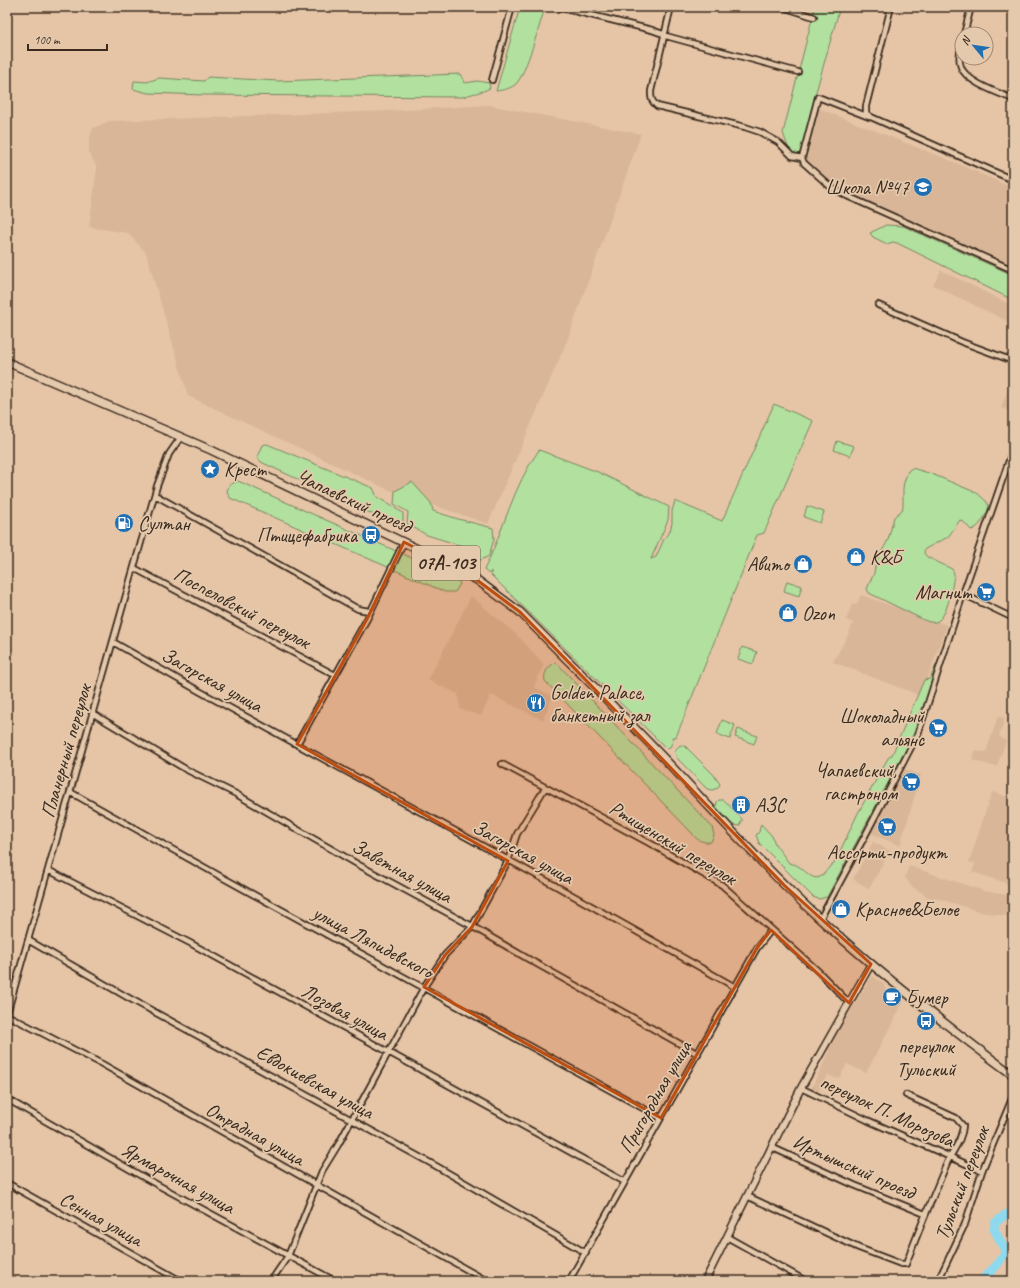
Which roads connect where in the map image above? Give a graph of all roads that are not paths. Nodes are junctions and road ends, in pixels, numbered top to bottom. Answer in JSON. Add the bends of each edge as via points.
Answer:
{"nodes":[{"id":1,"x":512,"y":7,"type":"edge"},
{"id":2,"x":558,"y":7,"type":"edge"},
{"id":3,"x":671,"y":7,"type":"edge"},
{"id":4,"x":783,"y":7,"type":"edge"},
{"id":5,"x":891,"y":7,"type":"edge"},
{"id":6,"x":971,"y":7,"type":"edge"},
{"id":7,"x":814,"y":17,"type":"dead end"},
{"id":8,"x":966,"y":26,"type":"edge"},
{"id":9,"x":663,"y":34,"type":"junction"},
{"id":10,"x":960,"y":66,"type":"edge"},
{"id":11,"x":798,"y":72,"type":"dead end"},
{"id":12,"x":492,"y":80,"type":"dead end"},
{"id":13,"x":1013,"y":99,"type":"edge"},
{"id":14,"x":871,"y":117,"type":"junction"},
{"id":15,"x":802,"y":158,"type":"junction"},
{"id":16,"x":1013,"y":180,"type":"edge"},
{"id":17,"x":1013,"y":270,"type":"edge"},
{"id":18,"x":878,"y":305,"type":"dead end"},
{"id":19,"x":1013,"y":361,"type":"edge"},
{"id":20,"x":7,"y":362,"type":"edge"},
{"id":21,"x":181,"y":437,"type":"junction"},
{"id":22,"x":1013,"y":449,"type":"edge"},
{"id":23,"x":155,"y":495,"type":"junction"},
{"id":24,"x":404,"y":542,"type":"junction"},
{"id":25,"x":134,"y":568,"type":"junction"},
{"id":26,"x":963,"y":594,"type":"junction"},
{"id":27,"x":369,"y":611,"type":"junction"},
{"id":28,"x":1013,"y":618,"type":"edge"},
{"id":29,"x":113,"y":642,"type":"junction"},
{"id":30,"x":335,"y":675,"type":"junction"},
{"id":31,"x":92,"y":713,"type":"junction"},
{"id":32,"x":297,"y":744,"type":"junction"},
{"id":33,"x":502,"y":764,"type":"dead end"},
{"id":34,"x":545,"y":788,"type":"junction"},
{"id":35,"x":70,"y":792,"type":"junction"},
{"id":36,"x":508,"y":860,"type":"junction"},
{"id":37,"x":48,"y":870,"type":"junction"},
{"id":38,"x":820,"y":919,"type":"junction"},
{"id":39,"x":472,"y":927,"type":"junction"},
{"id":40,"x":771,"y":930,"type":"junction"},
{"id":41,"x":28,"y":940,"type":"junction"},
{"id":42,"x":872,"y":964,"type":"junction"},
{"id":43,"x":424,"y":987,"type":"junction"},
{"id":44,"x":735,"y":987,"type":"junction"},
{"id":45,"x":849,"y":1003,"type":"junction"},
{"id":46,"x":7,"y":1015,"type":"edge"},
{"id":47,"x":389,"y":1053,"type":"junction"},
{"id":48,"x":698,"y":1054,"type":"junction"},
{"id":49,"x":1013,"y":1076,"type":"edge"},
{"id":50,"x":801,"y":1088,"type":"junction"},
{"id":51,"x":906,"y":1095,"type":"dead end"},
{"id":52,"x":1013,"y":1096,"type":"edge"},
{"id":53,"x":7,"y":1099,"type":"edge"},
{"id":54,"x":661,"y":1118,"type":"junction"},
{"id":55,"x":352,"y":1121,"type":"junction"},
{"id":56,"x":771,"y":1147,"type":"junction"},
{"id":57,"x":950,"y":1157,"type":"junction"},
{"id":58,"x":982,"y":1171,"type":"junction"},
{"id":59,"x":625,"y":1182,"type":"junction"},
{"id":60,"x":7,"y":1183,"type":"edge"},
{"id":61,"x":316,"y":1185,"type":"junction"},
{"id":62,"x":746,"y":1196,"type":"junction"},
{"id":63,"x":925,"y":1214,"type":"junction"},
{"id":64,"x":727,"y":1237,"type":"junction"},
{"id":65,"x":586,"y":1252,"type":"junction"},
{"id":66,"x":288,"y":1256,"type":"junction"},
{"id":67,"x":181,"y":1281,"type":"edge"},
{"id":68,"x":271,"y":1281,"type":"edge"},
{"id":69,"x":335,"y":1281,"type":"edge"},
{"id":70,"x":487,"y":1281,"type":"edge"},
{"id":71,"x":569,"y":1281,"type":"edge"},
{"id":72,"x":705,"y":1281,"type":"edge"},
{"id":73,"x":806,"y":1281,"type":"edge"},
{"id":74,"x":938,"y":1281,"type":"edge"}],
"edges":[{"from":1,"to":12,"type":"street"},
{"from":2,"to":9,"type":"street"},
{"from":3,"to":9,"type":"street"},
{"from":4,"to":7,"type":"street"},
{"from":5,"to":14,"type":"street","via":[[866,106],[866,113]]},
{"from":6,"to":8,"type":"street"},
{"from":9,"to":11,"type":"street"},
{"from":9,"to":15,"type":"street","via":[[651,91],[653,103],[745,126],[778,142],[792,156]]},
{"from":10,"to":13,"type":"street","via":[[964,72],[984,85]]},
{"from":14,"to":15,"type":"street","via":[[818,97]]},
{"from":14,"to":16,"type":"street"},
{"from":15,"to":17,"type":"street","via":[[820,178],[842,194]]},
{"from":18,"to":19,"type":"street"},
{"from":20,"to":21,"type":"main road","name":"Чапаевский проезд","number":"07А-103"},
{"from":21,"to":23,"type":"street","name":"Планерный переулок","via":[[169,454]]},
{"from":21,"to":24,"type":"main road","name":"Чапаевский проезд","number":"07А-103"},
{"from":22,"to":26,"type":"street"},
{"from":23,"to":25,"type":"street","name":"Планерный переулок"},
{"from":23,"to":27,"type":"street","via":[[358,608]]},
{"from":24,"to":27,"type":"street"},
{"from":24,"to":38,"type":"main road","name":"Чапаевский проезд","number":"07А-103","via":[[477,580],[520,612],[673,767],[763,864]]},
{"from":25,"to":29,"type":"street","name":"Планерный переулок"},
{"from":25,"to":30,"type":"street","name":"Поспеловский переулок"},
{"from":26,"to":28,"type":"street"},
{"from":26,"to":38,"type":"street","via":[[918,734]]},
{"from":27,"to":30,"type":"street"},
{"from":29,"to":31,"type":"street","name":"Планерный переулок"},
{"from":29,"to":32,"type":"street","name":"Загорская улица","via":[[199,692]]},
{"from":30,"to":32,"type":"street"},
{"from":31,"to":35,"type":"street","name":"Планерный переулок"},
{"from":31,"to":39,"type":"street","name":"Заветная улица","via":[[187,770],[236,794]]},
{"from":32,"to":36,"type":"street","name":"Загорская улица"},
{"from":33,"to":34,"type":"street","name":"Ртищенский переулок"},
{"from":34,"to":36,"type":"street","via":[[517,834]]},
{"from":34,"to":40,"type":"street","name":"Ртищенский переулок","via":[[722,885]]},
{"from":35,"to":37,"type":"street","name":"Планерный переулок"},
{"from":35,"to":43,"type":"street","name":"улица Ляпидевского"},
{"from":36,"to":39,"type":"street"},
{"from":36,"to":44,"type":"street","name":"Загорская улица"},
{"from":37,"to":41,"type":"street","name":"Планерный переулок"},
{"from":37,"to":47,"type":"street","name":"Лозовая улица","via":[[190,943]]},
{"from":38,"to":42,"type":"main road","name":"Чапаевский проезд","number":"07А-103"},
{"from":39,"to":43,"type":"street","via":[[445,956]]},
{"from":39,"to":48,"type":"street","name":"Заветная улица"},
{"from":40,"to":44,"type":"street","name":"Пригородная улица","via":[[757,948]]},
{"from":40,"to":45,"type":"street","name":"Ртищенский переулок","via":[[818,971]]},
{"from":41,"to":46,"type":"street","name":"Планерный переулок"},
{"from":41,"to":55,"type":"street","name":"Евдокиевская улица"},
{"from":42,"to":45,"type":"street"},
{"from":42,"to":49,"type":"main road","name":"Чапаевский проезд","number":"07А-103","via":[[938,1019]]},
{"from":43,"to":47,"type":"street"},
{"from":43,"to":54,"type":"street","name":"улица Ляпидевского"},
{"from":44,"to":48,"type":"street","name":"Пригородная улица"},
{"from":45,"to":50,"type":"street"},
{"from":46,"to":61,"type":"street","name":"Отрадная улица","via":[[102,1064]]},
{"from":47,"to":55,"type":"street"},
{"from":47,"to":59,"type":"street","name":"Лозовая улица"},
{"from":48,"to":54,"type":"street","name":"Пригородная улица"},
{"from":50,"to":56,"type":"street"},
{"from":50,"to":57,"type":"street","name":"переулок П. Морозова"},
{"from":51,"to":57,"type":"street","via":[[956,1118],[963,1126],[962,1136]]},
{"from":52,"to":58,"type":"street","name":"Тульский переулок"},
{"from":53,"to":66,"type":"street","name":"Ярмарочная улица"},
{"from":54,"to":59,"type":"street","name":"Пригородная улица"},
{"from":55,"to":61,"type":"street","via":[[326,1162]]},
{"from":55,"to":65,"type":"street","name":"Евдокиевская улица"},
{"from":56,"to":62,"type":"street"},
{"from":56,"to":63,"type":"street","name":"Иртышский проезд"},
{"from":57,"to":58,"type":"street","name":"переулок П. Морозова"},
{"from":57,"to":63,"type":"street"},
{"from":58,"to":74,"type":"street","name":"Тульский переулок","via":[[965,1224]]},
{"from":59,"to":65,"type":"street","name":"Пригородная улица"},
{"from":60,"to":67,"type":"street","name":"Сенная улица"},
{"from":61,"to":66,"type":"street"},
{"from":61,"to":70,"type":"street","name":"Отрадная улица"},
{"from":62,"to":63,"type":"street","via":[[900,1264],[906,1264]]},
{"from":62,"to":64,"type":"street"},
{"from":64,"to":72,"type":"street"},
{"from":64,"to":73,"type":"street"},
{"from":65,"to":71,"type":"street","name":"Пригородная улица"},
{"from":66,"to":68,"type":"street"},
{"from":66,"to":69,"type":"street","name":"Ярмарочная улица"}]}
